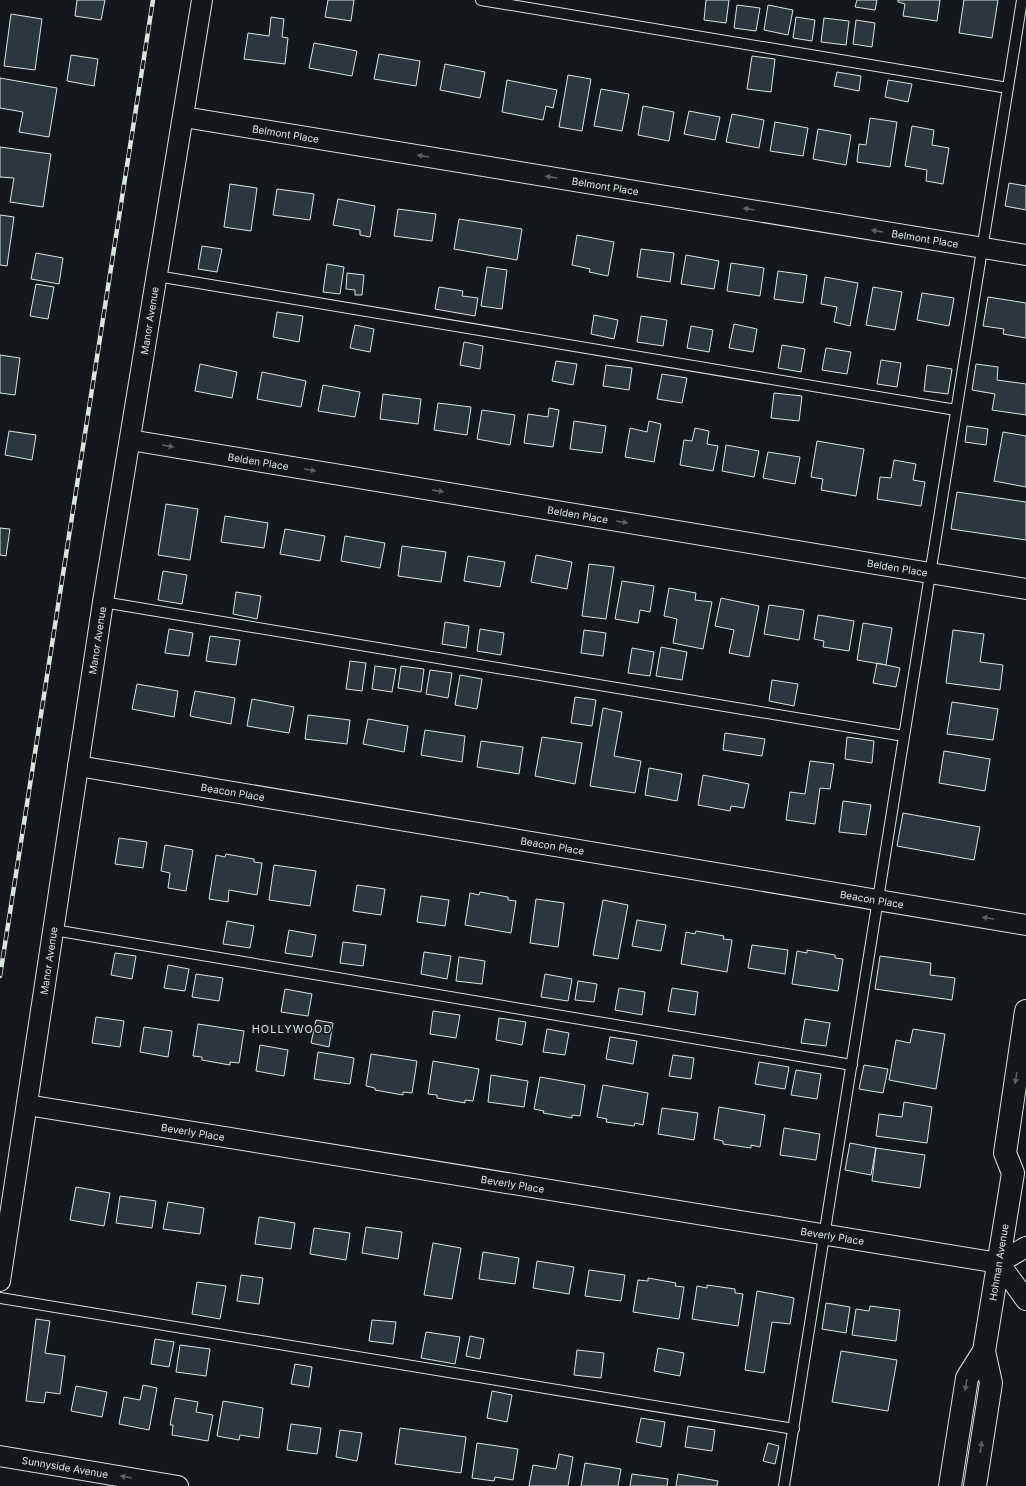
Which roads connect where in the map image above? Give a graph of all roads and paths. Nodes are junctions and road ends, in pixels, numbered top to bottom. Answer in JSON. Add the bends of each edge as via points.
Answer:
{"nodes":[{"id":1,"x":202,"y":0,"type":"edge"},
{"id":2,"x":481,"y":0,"type":"edge"},
{"id":3,"x":1022,"y":0,"type":"edge"},
{"id":4,"x":1008,"y":88,"type":"junction"},
{"id":5,"x":184,"y":117,"type":"junction"},
{"id":6,"x":983,"y":248,"type":"junction"},
{"id":7,"x":1026,"y":255,"type":"edge"},
{"id":8,"x":157,"y":276,"type":"junction"},
{"id":9,"x":956,"y":410,"type":"junction"},
{"id":10,"x":130,"y":440,"type":"junction"},
{"id":11,"x":930,"y":573,"type":"junction"},
{"id":12,"x":1026,"y":589,"type":"edge"},
{"id":13,"x":103,"y":602,"type":"junction"},
{"id":14,"x":904,"y":736,"type":"junction"},
{"id":15,"x":78,"y":766,"type":"junction"},
{"id":16,"x":878,"y":900,"type":"junction"},
{"id":17,"x":1026,"y":924,"type":"edge"},
{"id":18,"x":54,"y":930,"type":"junction"},
{"id":19,"x":1026,"y":1011,"type":"edge"},
{"id":20,"x":852,"y":1065,"type":"junction"},
{"id":21,"x":27,"y":1106,"type":"junction"},
{"id":22,"x":1020,"y":1168,"type":"edge"},
{"id":23,"x":825,"y":1235,"type":"junction"},
{"id":24,"x":1026,"y":1247,"type":"edge"},
{"id":25,"x":998,"y":1263,"type":"junction"},
{"id":26,"x":0,"y":1281,"type":"edge"},
{"id":27,"x":0,"y":1298,"type":"edge"},
{"id":28,"x":1026,"y":1300,"type":"edge"},
{"id":29,"x":984,"y":1351,"type":"junction"},
{"id":30,"x":794,"y":1429,"type":"junction"},
{"id":31,"x":0,"y":1456,"type":"edge"},
{"id":32,"x":178,"y":1486,"type":"edge"},
{"id":33,"x":784,"y":1486,"type":"edge"},
{"id":34,"x":950,"y":1486,"type":"edge"},
{"id":35,"x":975,"y":1486,"type":"edge"}],
"edges":[{"from":1,"to":5,"type":"street","name":"Manor Avenue"},
{"from":2,"to":4,"type":"lane"},
{"from":3,"to":4,"type":"lane"},
{"from":4,"to":6,"type":"lane"},
{"from":6,"to":5,"type":"street","name":"Belmont Place","one_way":true},
{"from":5,"to":8,"type":"street","name":"Manor Avenue"},
{"from":6,"to":7,"type":"street","name":"Belmont Place"},
{"from":6,"to":9,"type":"lane"},
{"from":8,"to":9,"type":"lane"},
{"from":8,"to":10,"type":"street","name":"Manor Avenue"},
{"from":9,"to":11,"type":"lane"},
{"from":10,"to":11,"type":"street","name":"Belden Place","one_way":true},
{"from":10,"to":13,"type":"street","name":"Manor Avenue"},
{"from":11,"to":12,"type":"street","name":"Belden Place"},
{"from":11,"to":14,"type":"lane"},
{"from":13,"to":14,"type":"lane"},
{"from":13,"to":15,"type":"street","name":"Manor Avenue"},
{"from":14,"to":16,"type":"lane"},
{"from":15,"to":16,"type":"street","name":"Beacon Place"},
{"from":15,"to":18,"type":"street","name":"Manor Avenue"},
{"from":17,"to":16,"type":"street","name":"Beacon Place","one_way":true},
{"from":16,"to":20,"type":"lane"},
{"from":18,"to":20,"type":"lane"},
{"from":18,"to":21,"type":"street","name":"Manor Avenue"},
{"from":19,"to":22,"type":"main road","name":"Hohman Avenue","one_way":true,"via":[[1005,1153]]},
{"from":20,"to":23,"type":"lane"},
{"from":21,"to":23,"type":"street","name":"Beverly Place"},
{"from":21,"to":26,"type":"street","name":"Manor Avenue"},
{"from":22,"to":25,"type":"main road","name":"Hohman Avenue"},
{"from":23,"to":25,"type":"street","name":"Beverly Place"},
{"from":23,"to":30,"type":"lane"},
{"from":24,"to":25,"type":"street"},
{"from":25,"to":28,"type":"street"},
{"from":25,"to":29,"type":"main road","name":"Hohman Avenue"},
{"from":27,"to":30,"type":"lane"},
{"from":29,"to":34,"type":"main road","name":"Hohman Avenue","one_way":true,"via":[[967,1378]]},
{"from":35,"to":29,"type":"main road","name":"Hohman Avenue","one_way":true,"via":[[991,1383]]},
{"from":30,"to":33,"type":"lane"},
{"from":32,"to":31,"type":"street","name":"Sunnyside Avenue","one_way":true}]}
